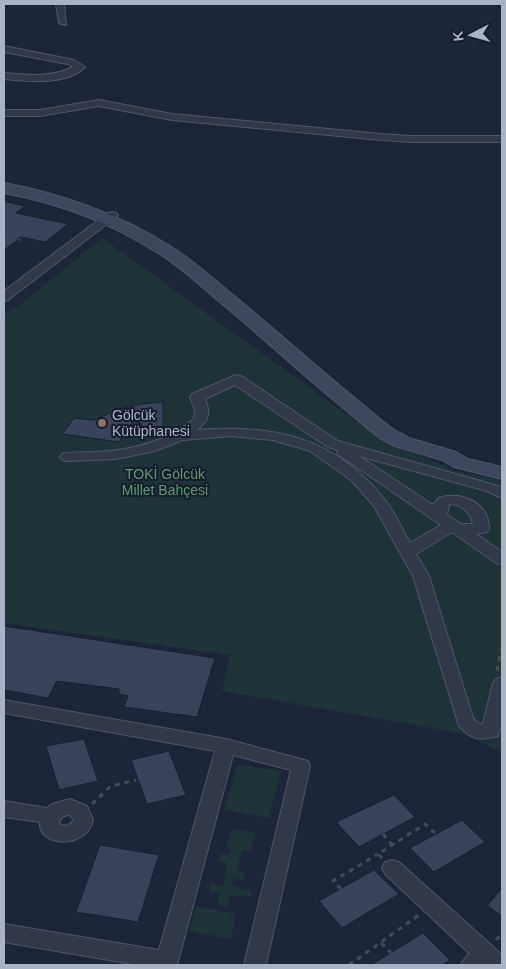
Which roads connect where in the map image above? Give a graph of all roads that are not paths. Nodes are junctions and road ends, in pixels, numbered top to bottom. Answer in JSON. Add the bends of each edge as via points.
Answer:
{"nodes":[{"id":1,"x":60,"y":4,"type":"edge"},
{"id":2,"x":63,"y":22,"type":"dead end"},
{"id":3,"x":4,"y":49,"type":"edge"},
{"id":4,"x":4,"y":76,"type":"edge"},
{"id":5,"x":4,"y":113,"type":"edge"},
{"id":6,"x":502,"y":140,"type":"edge"},
{"id":7,"x":4,"y":180,"type":"edge"},
{"id":8,"x":4,"y":188,"type":"edge"},
{"id":9,"x":106,"y":216,"type":"junction"},
{"id":10,"x":4,"y":286,"type":"edge"},
{"id":11,"x":4,"y":297,"type":"edge"},
{"id":12,"x":181,"y":436,"type":"junction"},
{"id":13,"x":333,"y":444,"type":"junction"},
{"id":14,"x":67,"y":456,"type":"dead end"},
{"id":15,"x":502,"y":461,"type":"edge"},
{"id":16,"x":502,"y":473,"type":"edge"},
{"id":17,"x":502,"y":493,"type":"edge"},
{"id":18,"x":439,"y":516,"type":"junction"},
{"id":19,"x":456,"y":527,"type":"junction"},
{"id":20,"x":407,"y":552,"type":"junction"},
{"id":21,"x":502,"y":558,"type":"edge"},
{"id":22,"x":502,"y":683,"type":"edge"},
{"id":23,"x":4,"y":706,"type":"edge"},
{"id":24,"x":226,"y":746,"type":"junction"},
{"id":25,"x":4,"y":809,"type":"edge"},
{"id":26,"x":83,"y":814,"type":"road end"},
{"id":27,"x":385,"y":861,"type":"road end"},
{"id":28,"x":4,"y":932,"type":"edge"},
{"id":29,"x":484,"y":961,"type":"edge"},
{"id":30,"x":167,"y":963,"type":"edge"},
{"id":31,"x":255,"y":965,"type":"edge"}],
"edges":[{"from":1,"to":2,"type":"street"},
{"from":3,"to":4,"type":"street","via":[[71,62],[80,67],[54,76]]},
{"from":5,"to":6,"type":"street","via":[[40,113],[99,102],[172,117],[370,136]]},
{"from":7,"to":9,"type":"main road","via":[[52,192]]},
{"from":8,"to":9,"type":"main road"},
{"from":9,"to":10,"type":"street"},
{"from":9,"to":11,"type":"street"},
{"from":9,"to":15,"type":"main road","via":[[158,235],[186,253],[389,425],[413,436]]},
{"from":9,"to":16,"type":"main road","via":[[176,258],[386,434],[461,463]]},
{"from":12,"to":13,"type":"street","via":[[201,420],[203,409],[197,397],[236,379]]},
{"from":12,"to":14,"type":"street","via":[[135,451],[95,457]]},
{"from":12,"to":20,"type":"street","via":[[231,432],[274,436],[315,448],[356,477],[380,504]]},
{"from":13,"to":17,"type":"street"},
{"from":13,"to":18,"type":"street"},
{"from":18,"to":19,"type":"street"},
{"from":18,"to":19,"type":"street","via":[[441,506],[449,499],[474,508],[481,516],[482,529]]},
{"from":19,"to":20,"type":"street"},
{"from":19,"to":21,"type":"street"},
{"from":20,"to":22,"type":"street","via":[[421,576],[465,721],[474,730],[491,731]]},
{"from":23,"to":24,"type":"street"},
{"from":24,"to":30,"type":"street"},
{"from":24,"to":31,"type":"street","via":[[301,766]]},
{"from":25,"to":26,"type":"street","via":[[51,816],[59,809],[70,807]]},
{"from":27,"to":29,"type":"street"},
{"from":28,"to":30,"type":"street"}]}
